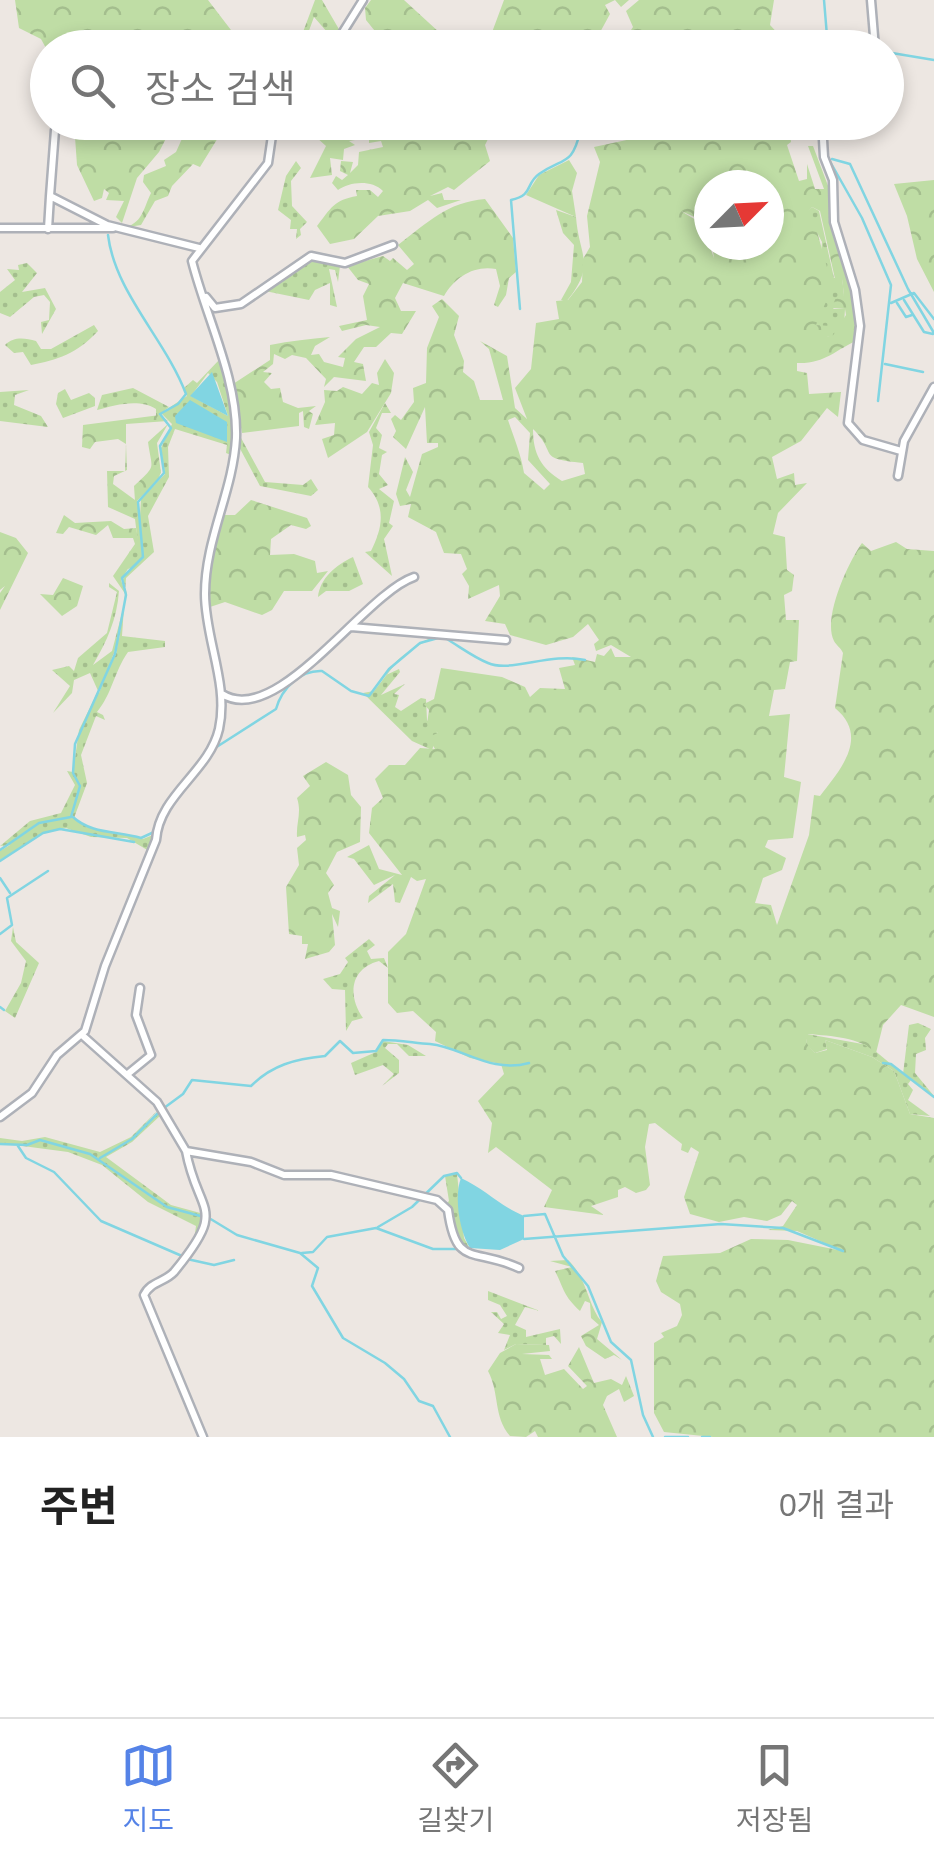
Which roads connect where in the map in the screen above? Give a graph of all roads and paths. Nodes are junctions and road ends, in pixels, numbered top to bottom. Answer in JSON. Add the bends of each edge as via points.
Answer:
{"nodes":[{"id":1,"x":364,"y":0,"type":"edge"},
{"id":2,"x":871,"y":0,"type":"edge"},
{"id":3,"x":345,"y":30,"type":"edge"},
{"id":4,"x":874,"y":30,"type":"edge"},
{"id":5,"x":54,"y":140,"type":"edge"},
{"id":6,"x":271,"y":140,"type":"edge"},
{"id":7,"x":823,"y":140,"type":"edge"},
{"id":8,"x":50,"y":196,"type":"junction"},
{"id":9,"x":0,"y":228,"type":"edge"},
{"id":10,"x":115,"y":228,"type":"junction"},
{"id":11,"x":48,"y":229,"type":"junction"},
{"id":12,"x":393,"y":245,"type":"dead end"},
{"id":13,"x":199,"y":248,"type":"junction"},
{"id":14,"x":206,"y":296,"type":"junction"},
{"id":15,"x":934,"y":387,"type":"edge"},
{"id":16,"x":901,"y":451,"type":"junction"},
{"id":17,"x":898,"y":476,"type":"dead end"},
{"id":18,"x":414,"y":576,"type":"dead end"},
{"id":19,"x":350,"y":626,"type":"junction"},
{"id":20,"x":506,"y":640,"type":"dead end"},
{"id":21,"x":221,"y":693,"type":"junction"},
{"id":22,"x":140,"y":988,"type":"dead end"},
{"id":23,"x":82,"y":1035,"type":"junction"},
{"id":24,"x":129,"y":1073,"type":"junction"},
{"id":25,"x":0,"y":1117,"type":"edge"},
{"id":26,"x":186,"y":1151,"type":"junction"},
{"id":27,"x":518,"y":1268,"type":"dead end"},
{"id":28,"x":202,"y":1437,"type":"edge"}],
"edges":[{"from":1,"to":3,"type":"street"},
{"from":2,"to":4,"type":"street"},
{"from":5,"to":8,"type":"street"},
{"from":6,"to":13,"type":"street","via":[[268,163]]},
{"from":7,"to":16,"type":"street","via":[[834,222],[860,326],[848,423],[864,440]]},
{"from":8,"to":10,"type":"street"},
{"from":8,"to":11,"type":"street"},
{"from":9,"to":11,"type":"street"},
{"from":10,"to":11,"type":"street"},
{"from":10,"to":13,"type":"street"},
{"from":12,"to":14,"type":"street","via":[[354,262],[312,256],[234,307],[215,308]]},
{"from":13,"to":14,"type":"street","via":[[192,262]]},
{"from":14,"to":21,"type":"street","via":[[236,432],[204,595]]},
{"from":15,"to":16,"type":"street"},
{"from":16,"to":17,"type":"street"},
{"from":18,"to":19,"type":"street","via":[[388,588]]},
{"from":19,"to":20,"type":"street"},
{"from":19,"to":21,"type":"street","via":[[267,694],[240,700]]},
{"from":21,"to":23,"type":"street","via":[[216,740],[160,818]]},
{"from":22,"to":24,"type":"street","via":[[136,1016],[151,1055]]},
{"from":23,"to":24,"type":"street"},
{"from":23,"to":25,"type":"street","via":[[64,1046],[32,1094]]},
{"from":24,"to":26,"type":"street","via":[[157,1102]]},
{"from":26,"to":27,"type":"street","via":[[437,1200],[448,1210],[458,1248]]},
{"from":26,"to":28,"type":"street","via":[[208,1210],[206,1223],[170,1277],[144,1295]]}]}
